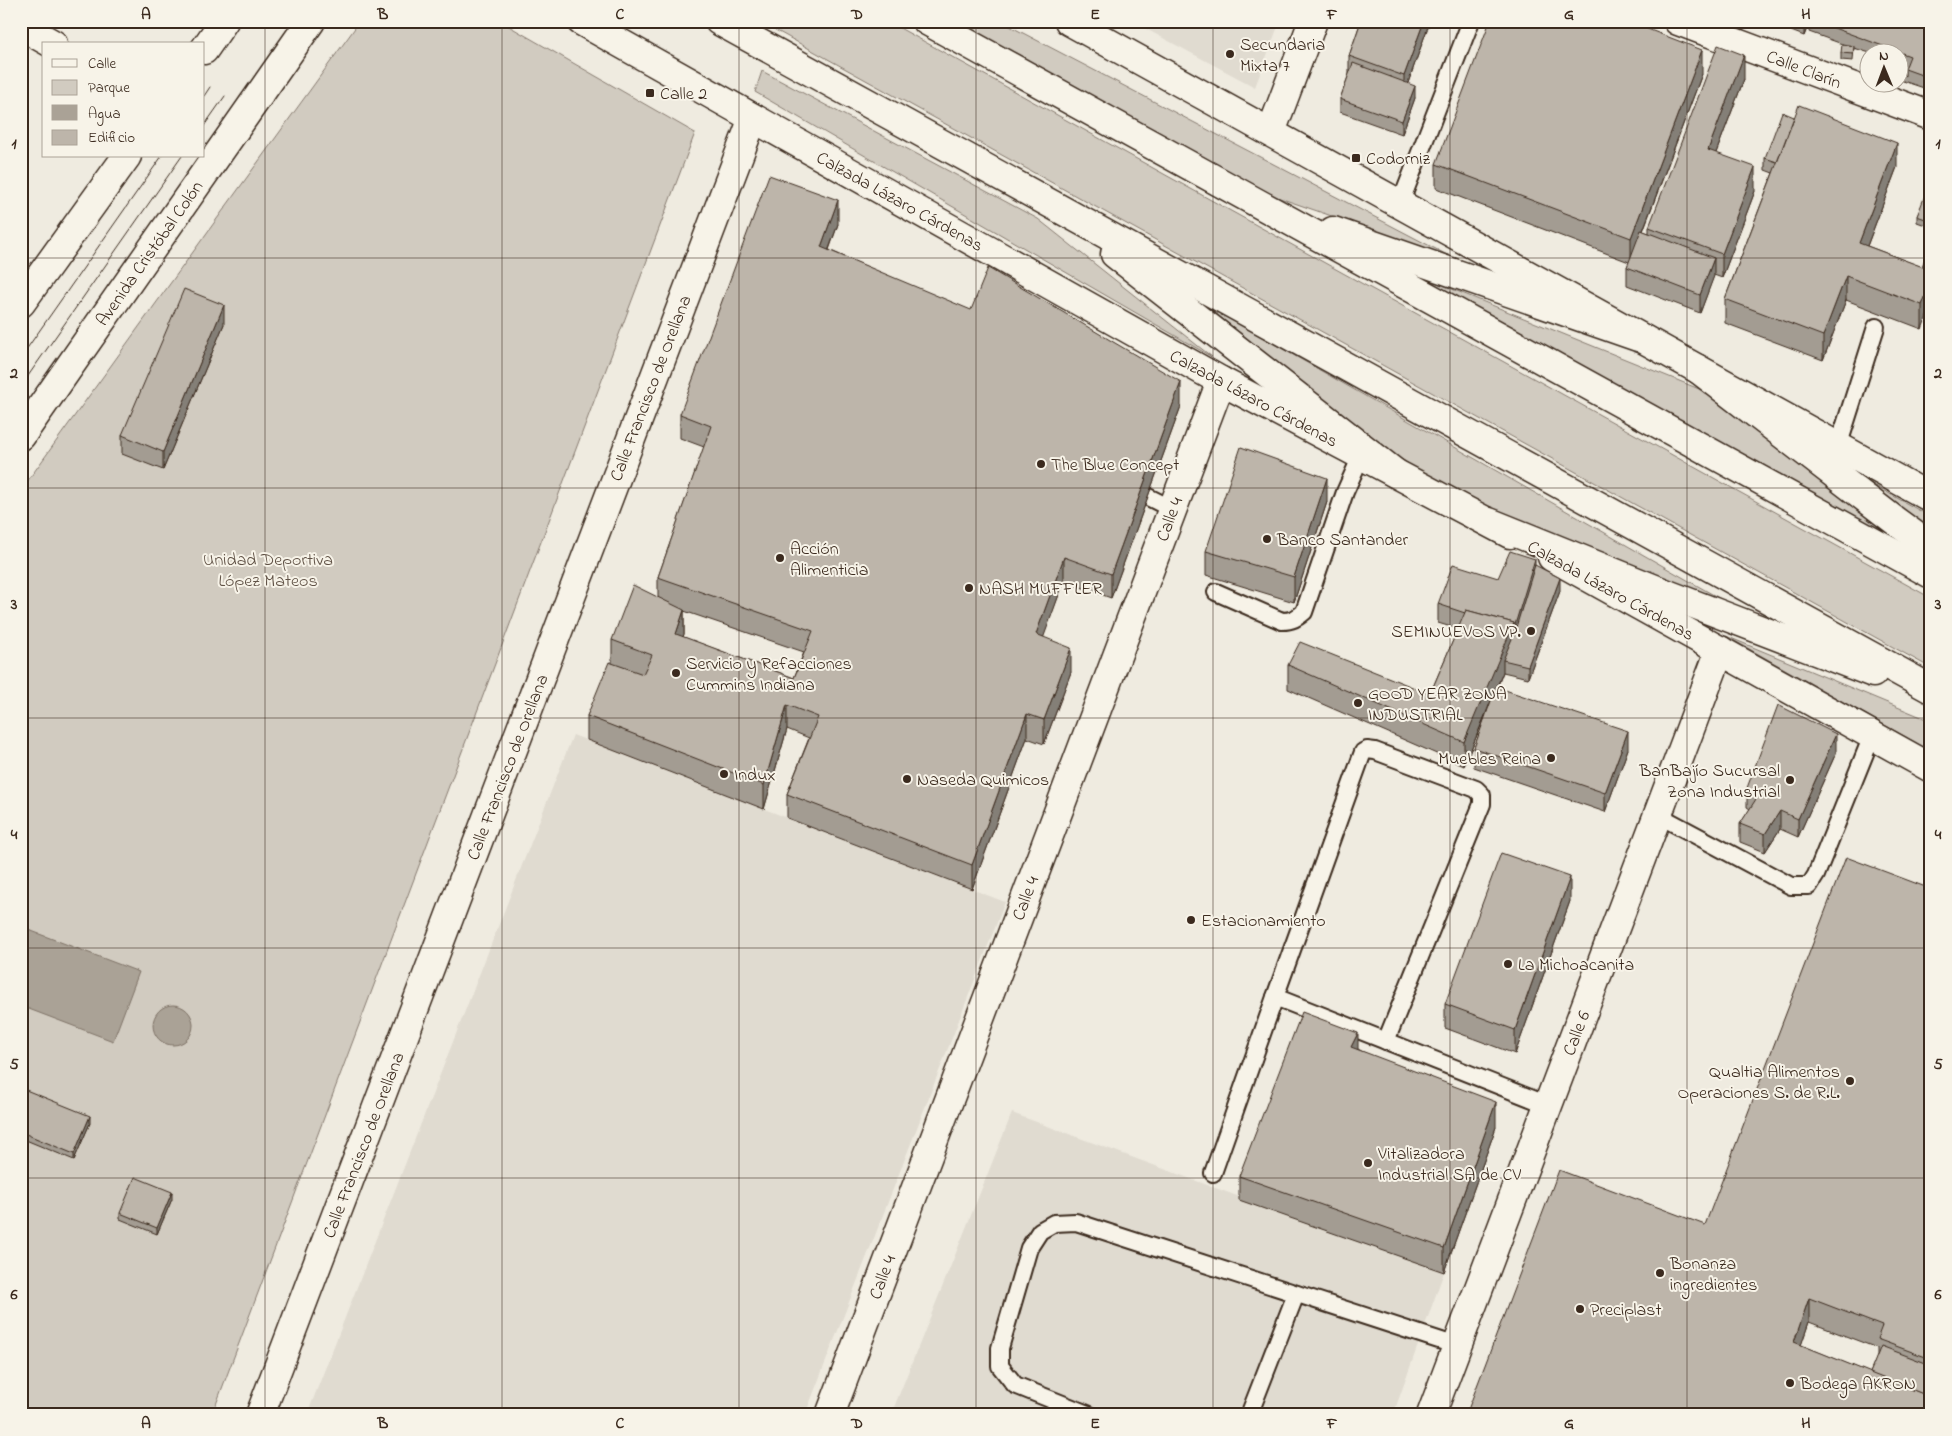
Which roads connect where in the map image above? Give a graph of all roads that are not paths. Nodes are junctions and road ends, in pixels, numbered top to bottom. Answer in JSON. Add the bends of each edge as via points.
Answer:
{"nodes":[{"id":1,"x":224,"y":21,"type":"edge"},
{"id":2,"x":582,"y":21,"type":"edge"},
{"id":3,"x":719,"y":21,"type":"edge"},
{"id":4,"x":927,"y":21,"type":"edge"},
{"id":5,"x":1069,"y":21,"type":"edge"},
{"id":6,"x":1313,"y":21,"type":"edge"},
{"id":7,"x":1471,"y":21,"type":"edge"},
{"id":8,"x":1678,"y":21,"type":"edge"},
{"id":9,"x":21,"y":26,"type":"edge"},
{"id":10,"x":303,"y":26,"type":"edge"},
{"id":11,"x":49,"y":42,"type":"edge"},
{"id":12,"x":205,"y":49,"type":"edge"},
{"id":13,"x":1931,"y":116,"type":"edge"},
{"id":14,"x":753,"y":118,"type":"junction"},
{"id":15,"x":1271,"y":132,"type":"junction"},
{"id":16,"x":126,"y":158,"type":"edge"},
{"id":17,"x":1049,"y":202,"type":"junction"},
{"id":18,"x":1400,"y":204,"type":"junction"},
{"id":19,"x":1259,"y":206,"type":"junction"},
{"id":20,"x":21,"y":303,"type":"edge"},
{"id":21,"x":1876,"y":327,"type":"dead end"},
{"id":22,"x":1638,"y":337,"type":"junction"},
{"id":23,"x":1698,"y":369,"type":"junction"},
{"id":24,"x":1221,"y":381,"type":"junction"},
{"id":25,"x":21,"y":436,"type":"edge"},
{"id":26,"x":1838,"y":447,"type":"junction"},
{"id":27,"x":1362,"y":456,"type":"junction"},
{"id":28,"x":1395,"y":473,"type":"junction"},
{"id":29,"x":1114,"y":480,"type":"edge"},
{"id":30,"x":1931,"y":498,"type":"edge"},
{"id":31,"x":1172,"y":509,"type":"junction"},
{"id":32,"x":1488,"y":522,"type":"junction"},
{"id":33,"x":1931,"y":547,"type":"edge"},
{"id":34,"x":1931,"y":574,"type":"edge"},
{"id":35,"x":1216,"y":592,"type":"dead end"},
{"id":36,"x":1720,"y":650,"type":"junction"},
{"id":37,"x":1931,"y":689,"type":"edge"},
{"id":38,"x":1931,"y":695,"type":"edge"},
{"id":39,"x":1872,"y":736,"type":"junction"},
{"id":40,"x":1931,"y":768,"type":"edge"},
{"id":41,"x":1658,"y":815,"type":"junction"},
{"id":42,"x":1275,"y":997,"type":"junction"},
{"id":43,"x":1386,"y":1042,"type":"junction"},
{"id":44,"x":1548,"y":1105,"type":"junction"},
{"id":45,"x":1213,"y":1173,"type":"dead end"},
{"id":46,"x":1296,"y":1294,"type":"junction"},
{"id":47,"x":1457,"y":1346,"type":"junction"},
{"id":48,"x":260,"y":1415,"type":"edge"},
{"id":49,"x":830,"y":1415,"type":"edge"},
{"id":50,"x":1090,"y":1415,"type":"edge"},
{"id":51,"x":1249,"y":1415,"type":"edge"},
{"id":52,"x":1431,"y":1415,"type":"edge"}],
"edges":[{"from":1,"to":12,"type":"main road"},
{"from":2,"to":14,"type":"main road","name":"Calzada Lázaro Cárdenas"},
{"from":3,"to":17,"type":"main road"},
{"from":4,"to":19,"type":"main road"},
{"from":5,"to":15,"type":"main road"},
{"from":6,"to":15,"type":"main road"},
{"from":7,"to":18,"type":"lane"},
{"from":8,"to":13,"type":"main road","name":"Calle Clarín"},
{"from":9,"to":11,"type":"main road"},
{"from":10,"to":25,"type":"main road","name":"Avenida Cristóbal Colón"},
{"from":14,"to":24,"type":"main road","name":"Calzada Lázaro Cárdenas"},
{"from":14,"to":48,"type":"main road","name":"Calle Francisco de Orellana"},
{"from":15,"to":18,"type":"main road"},
{"from":16,"to":20,"type":"main road"},
{"from":17,"to":28,"type":"main road"},
{"from":17,"to":37,"type":"main road"},
{"from":18,"to":22,"type":"main road"},
{"from":19,"to":22,"type":"main road"},
{"from":19,"to":34,"type":"main road"},
{"from":21,"to":26,"type":"lane"},
{"from":22,"to":23,"type":"main road"},
{"from":23,"to":26,"type":"main road"},
{"from":23,"to":33,"type":"main road"},
{"from":24,"to":27,"type":"main road","name":"Calzada Lázaro Cárdenas"},
{"from":24,"to":31,"type":"main road","name":"Calle 4"},
{"from":26,"to":30,"type":"main road"},
{"from":27,"to":28,"type":"main road","name":"Calzada Lázaro Cárdenas"},
{"from":27,"to":35,"type":"lane","via":[[1345,492],[1304,612],[1292,621],[1282,621]]},
{"from":28,"to":32,"type":"main road","name":"Calzada Lázaro Cárdenas"},
{"from":29,"to":31,"type":"lane"},
{"from":31,"to":49,"type":"main road","name":"Calle 4"},
{"from":32,"to":36,"type":"main road","name":"Calzada Lázaro Cárdenas"},
{"from":32,"to":38,"type":"main road"},
{"from":36,"to":39,"type":"main road","name":"Calzada Lázaro Cárdenas"},
{"from":36,"to":41,"type":"main road","name":"Calle 6"},
{"from":39,"to":40,"type":"main road","name":"Calzada Lázaro Cárdenas"},
{"from":39,"to":41,"type":"lane","via":[[1809,886],[1791,886]]},
{"from":41,"to":44,"type":"main road","name":"Calle 6"},
{"from":42,"to":43,"type":"lane"},
{"from":42,"to":43,"type":"lane","via":[[1363,752],[1375,751],[1476,789],[1482,795],[1482,804]]},
{"from":42,"to":45,"type":"lane"},
{"from":43,"to":44,"type":"lane"},
{"from":44,"to":47,"type":"main road","name":"Calle 6"},
{"from":46,"to":47,"type":"lane"},
{"from":46,"to":50,"type":"lane","via":[[1076,1222],[1054,1223],[1040,1231],[1029,1248],[1000,1348],[1000,1366],[1015,1385]]},
{"from":46,"to":51,"type":"lane"},
{"from":47,"to":52,"type":"main road","name":"Calle 6"}]}
